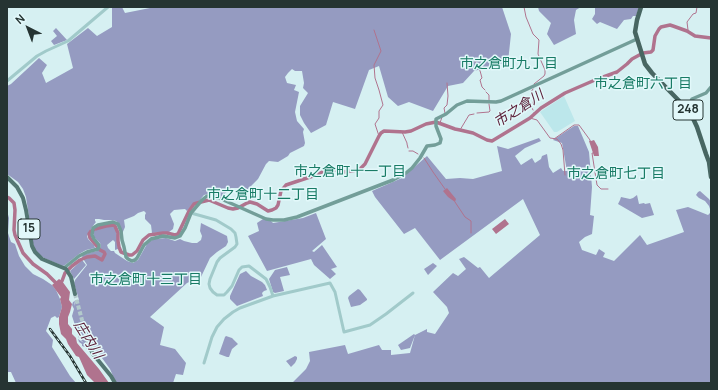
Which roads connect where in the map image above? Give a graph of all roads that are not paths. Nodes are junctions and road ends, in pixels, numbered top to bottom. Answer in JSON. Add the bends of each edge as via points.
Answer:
{"nodes":[{"id":1,"x":108,"y":7,"type":"edge"},
{"id":2,"x":642,"y":7,"type":"edge"},
{"id":3,"x":637,"y":39,"type":"junction"},
{"id":4,"x":7,"y":81,"type":"edge"},
{"id":5,"x":711,"y":87,"type":"edge"},
{"id":6,"x":686,"y":108,"type":"junction"},
{"id":7,"x":7,"y":177,"type":"edge"},
{"id":8,"x":711,"y":177,"type":"edge"},
{"id":9,"x":191,"y":213,"type":"junction"},
{"id":10,"x":67,"y":270,"type":"junction"},
{"id":11,"x":413,"y":293,"type":"dead end"},
{"id":12,"x":75,"y":294,"type":"tunnel mouth"},
{"id":13,"x":273,"y":296,"type":"junction"},
{"id":14,"x":89,"y":346,"type":"tunnel mouth"},
{"id":15,"x":204,"y":363,"type":"dead end"},
{"id":16,"x":115,"y":383,"type":"edge"}],
"edges":[{"from":1,"to":4,"type":"street","via":[[68,41],[36,56]]},
{"from":2,"to":3,"type":"highway","number":"248","via":[[636,25]]},
{"from":3,"to":6,"type":"highway","number":"248","via":[[646,66]]},
{"from":3,"to":9,"type":"main road","via":[[498,102],[471,101],[457,105],[436,119],[440,143],[427,146],[412,168],[393,180],[290,219],[266,219],[210,196],[204,198]]},
{"from":5,"to":6,"type":"main road","via":[[706,93],[692,99]]},
{"from":6,"to":8,"type":"highway","number":"248","via":[[697,127]]},
{"from":7,"to":10,"type":"main road","number":"15","via":[[23,198],[35,252],[39,257]]},
{"from":9,"to":10,"type":"main road","via":[[178,237],[154,238],[147,242],[135,260],[130,261],[126,257],[121,231],[116,223],[98,225],[93,230],[98,249],[79,256]]},
{"from":9,"to":13,"type":"street","via":[[216,220],[235,233],[235,247],[220,258],[210,279],[209,284],[213,292],[216,295],[224,295],[232,286],[239,270],[249,266],[266,279]]},
{"from":10,"to":12,"type":"main road"},
{"from":11,"to":13,"type":"street","via":[[370,325],[344,332],[335,292],[330,283]]},
{"from":13,"to":15,"type":"street","via":[[240,308],[224,319],[212,337]]},
{"from":14,"to":16,"type":"main road"}]}
